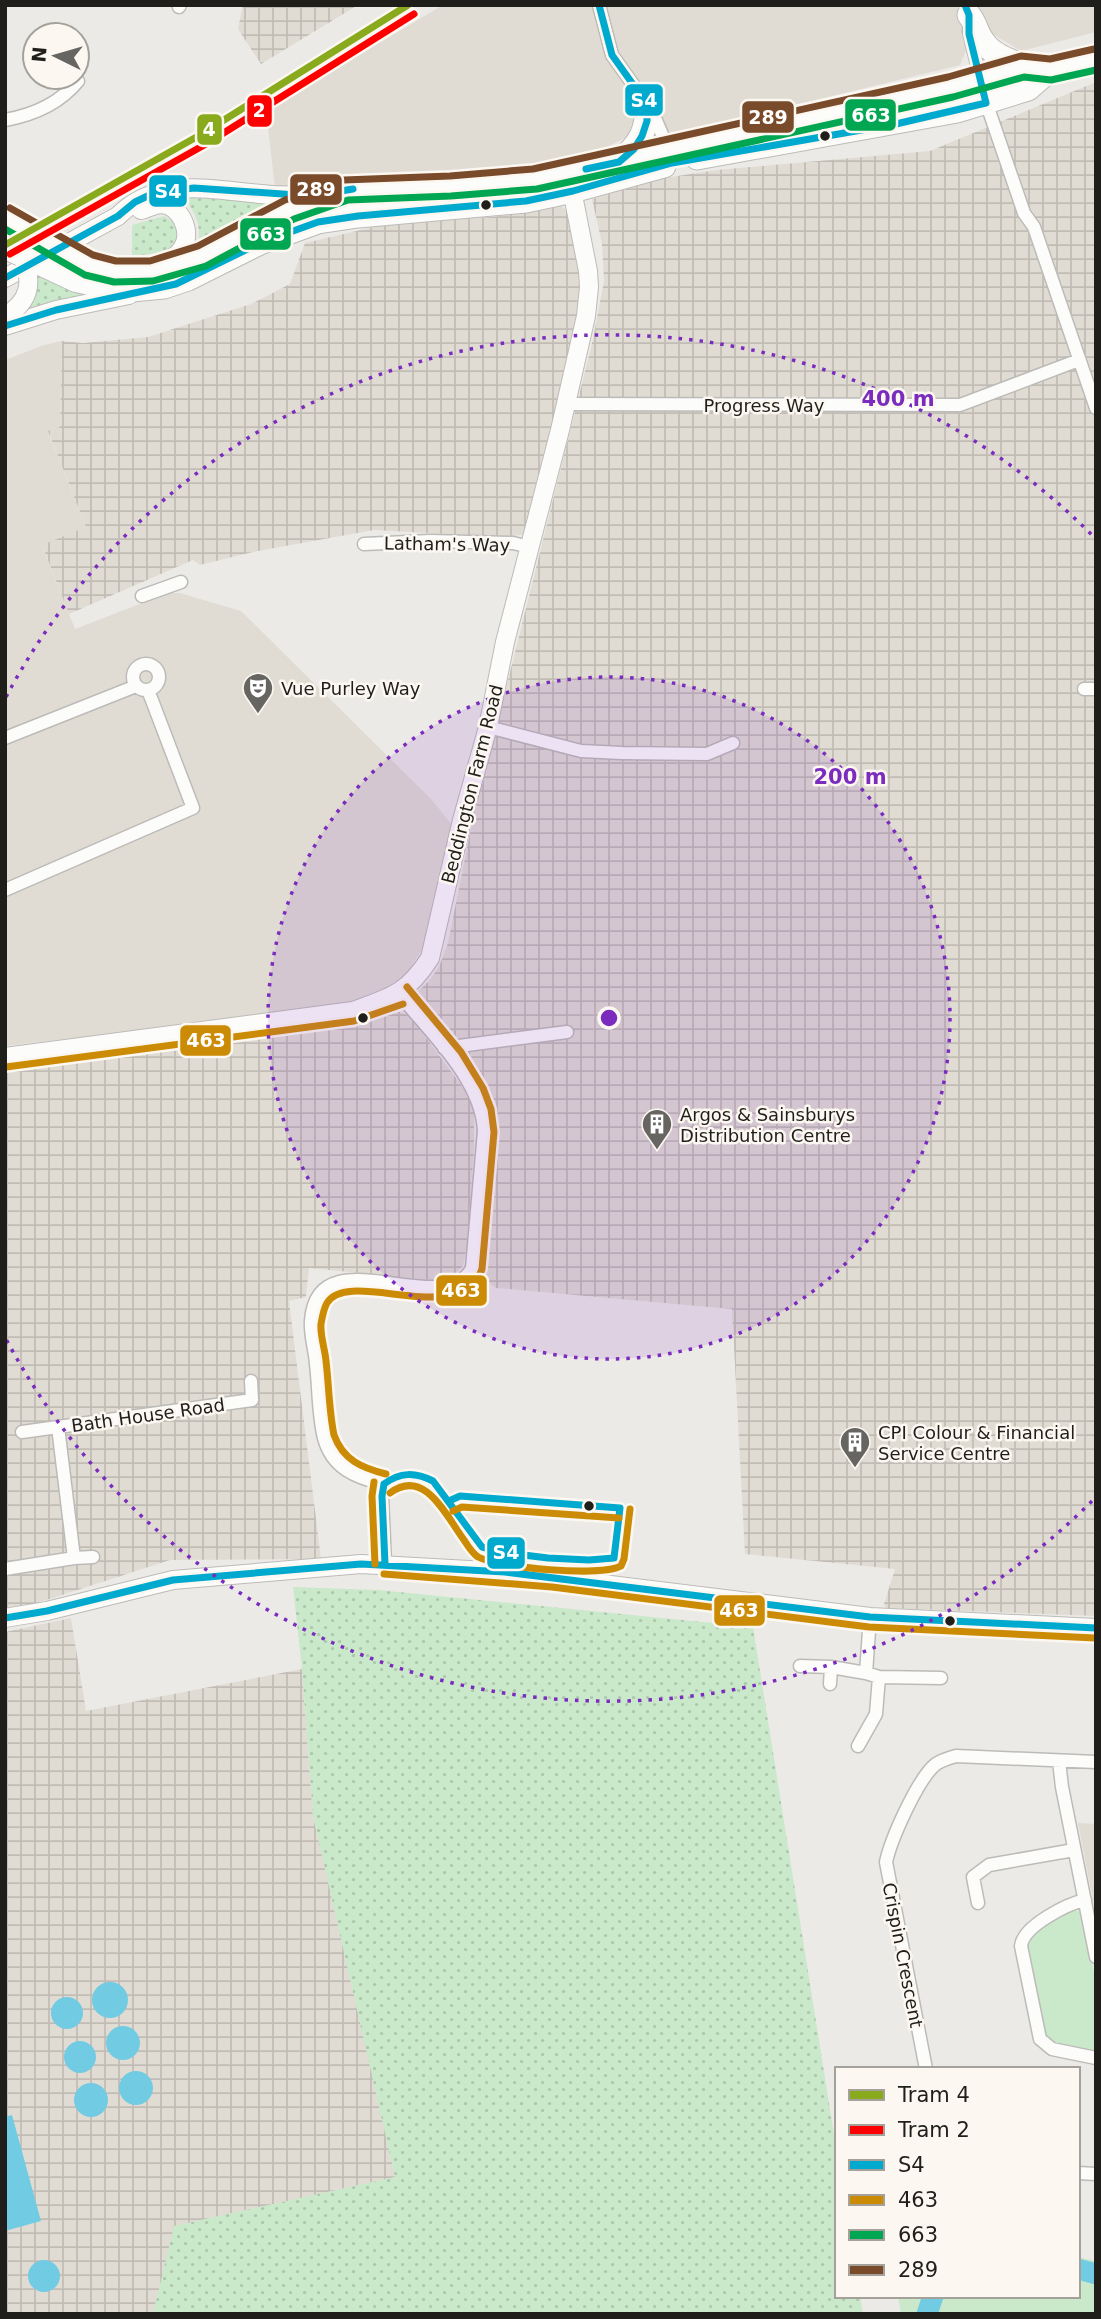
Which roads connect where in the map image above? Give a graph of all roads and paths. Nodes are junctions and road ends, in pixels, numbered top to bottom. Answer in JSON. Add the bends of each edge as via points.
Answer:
{"nodes":[{"id":1,"x":600,"y":5,"type":"edge"},
{"id":2,"x":967,"y":10,"type":"edge"},
{"id":3,"x":1096,"y":58,"type":"edge"},
{"id":4,"x":1023,"y":66,"type":"junction"},
{"id":5,"x":1050,"y":70,"type":"junction"},
{"id":6,"x":980,"y":79,"type":"junction"},
{"id":7,"x":68,"y":91,"type":"edge"},
{"id":8,"x":986,"y":103,"type":"junction"},
{"id":9,"x":646,"y":104,"type":"junction"},
{"id":10,"x":5,"y":120,"type":"edge"},
{"id":11,"x":671,"y":156,"type":"junction"},
{"id":12,"x":619,"y":162,"type":"junction"},
{"id":13,"x":571,"y":182,"type":"junction"},
{"id":14,"x":333,"y":194,"type":"junction"},
{"id":15,"x":118,"y":216,"type":"junction"},
{"id":16,"x":5,"y":217,"type":"edge"},
{"id":17,"x":14,"y":252,"type":"edge"},
{"id":18,"x":82,"y":273,"type":"junction"},
{"id":19,"x":5,"y":278,"type":"edge"},
{"id":20,"x":151,"y":281,"type":"junction"},
{"id":21,"x":5,"y":316,"type":"edge"},
{"id":22,"x":5,"y":326,"type":"edge"},
{"id":23,"x":1079,"y":360,"type":"junction"},
{"id":24,"x":566,"y":404,"type":"junction"},
{"id":25,"x":1096,"y":408,"type":"edge"},
{"id":26,"x":364,"y":544,"type":"dead end"},
{"id":27,"x":530,"y":547,"type":"junction"},
{"id":28,"x":181,"y":582,"type":"dead end"},
{"id":29,"x":142,"y":596,"type":"dead end"},
{"id":30,"x":488,"y":727,"type":"junction"},
{"id":31,"x":5,"y":738,"type":"edge"},
{"id":32,"x":733,"y":743,"type":"dead end"},
{"id":33,"x":5,"y":890,"type":"edge"},
{"id":34,"x":399,"y":994,"type":"junction"},
{"id":35,"x":567,"y":1032,"type":"dead end"},
{"id":36,"x":444,"y":1048,"type":"junction"},
{"id":37,"x":5,"y":1057,"type":"edge"},
{"id":38,"x":251,"y":1381,"type":"dead end"},
{"id":39,"x":58,"y":1427,"type":"junction"},
{"id":40,"x":22,"y":1432,"type":"dead end"},
{"id":41,"x":93,"y":1557,"type":"dead end"},
{"id":42,"x":74,"y":1559,"type":"junction"},
{"id":43,"x":385,"y":1564,"type":"junction"},
{"id":44,"x":5,"y":1569,"type":"edge"},
{"id":45,"x":870,"y":1617,"type":"junction"},
{"id":46,"x":5,"y":1618,"type":"edge"},
{"id":47,"x":1096,"y":1628,"type":"edge"},
{"id":48,"x":800,"y":1666,"type":"dead end"},
{"id":49,"x":831,"y":1667,"type":"junction"},
{"id":50,"x":873,"y":1675,"type":"junction"},
{"id":51,"x":941,"y":1678,"type":"dead end"},
{"id":52,"x":830,"y":1684,"type":"dead end"},
{"id":53,"x":858,"y":1746,"type":"dead end"},
{"id":54,"x":1059,"y":1761,"type":"junction"},
{"id":55,"x":1096,"y":1762,"type":"edge"},
{"id":56,"x":1074,"y":1850,"type":"junction"},
{"id":57,"x":1085,"y":1900,"type":"junction"},
{"id":58,"x":978,"y":1903,"type":"dead end"},
{"id":59,"x":1096,"y":1957,"type":"edge"},
{"id":60,"x":1096,"y":2058,"type":"edge"},
{"id":61,"x":926,"y":2067,"type":"edge"}],
"edges":[{"from":1,"to":9,"type":"street","via":[[612,55]]},
{"from":2,"to":4,"type":"highway","via":[[982,41],[993,52]]},
{"from":2,"to":6,"type":"street"},
{"from":3,"to":5,"type":"highway"},
{"from":4,"to":5,"type":"highway"},
{"from":4,"to":6,"type":"highway"},
{"from":5,"to":8,"type":"highway","via":[[1028,89]]},
{"from":6,"to":8,"type":"street"},
{"from":6,"to":11,"type":"highway"},
{"from":7,"to":10,"type":"street","via":[[59,100]]},
{"from":8,"to":11,"type":"highway","via":[[895,124]]},
{"from":8,"to":23,"type":"street"},
{"from":9,"to":11,"type":"street"},
{"from":9,"to":12,"type":"highway","via":[[642,136]]},
{"from":11,"to":12,"type":"highway"},
{"from":11,"to":13,"type":"highway"},
{"from":12,"to":13,"type":"highway"},
{"from":13,"to":14,"type":"highway","via":[[521,180]]},
{"from":13,"to":20,"type":"highway","via":[[515,202],[318,222],[260,243],[176,284]]},
{"from":13,"to":24,"type":"street","name":"Beddington Farm Road","via":[[589,287]]},
{"from":14,"to":15,"type":"street","via":[[274,195],[186,187],[149,195]]},
{"from":14,"to":20,"type":"highway","via":[[290,209]]},
{"from":15,"to":19,"type":"street"},
{"from":15,"to":20,"type":"street","via":[[161,204],[181,216],[187,231],[184,246]]},
{"from":16,"to":18,"type":"highway","bridge":true},
{"from":17,"to":18,"type":"highway","bridge":true},
{"from":17,"to":21,"type":"street","bridge":true,"via":[[29,276],[28,292],[21,305]]},
{"from":18,"to":20,"type":"highway","via":[[104,288]]},
{"from":20,"to":22,"type":"street"},
{"from":23,"to":24,"type":"street","name":"Progress Way","via":[[960,405]]},
{"from":23,"to":25,"type":"street"},
{"from":24,"to":27,"type":"street","name":"Beddington Farm Road"},
{"from":26,"to":27,"type":"street","name":"Latham's Way","via":[[430,541]]},
{"from":27,"to":30,"type":"street","name":"Beddington Farm Road"},
{"from":28,"to":29,"type":"street"},
{"from":30,"to":32,"type":"street","via":[[581,751],[707,754]]},
{"from":30,"to":34,"type":"street","name":"Beddington Farm Road","via":[[430,958]]},
{"from":31,"to":33,"type":"street","via":[[142,688],[193,808]]},
{"from":34,"to":36,"type":"street"},
{"from":34,"to":37,"type":"street","name":"Beddington Farm Road","via":[[353,1011]]},
{"from":35,"to":36,"type":"street"},
{"from":36,"to":43,"type":"street","via":[[475,1091],[483,1111],[468,1277],[449,1287],[345,1280],[320,1295],[311,1319],[327,1448],[348,1473],[384,1484]]},
{"from":38,"to":39,"type":"street","name":"Bath House Road","via":[[252,1400]]},
{"from":39,"to":40,"type":"street"},
{"from":39,"to":42,"type":"street","name":"Bath House Road"},
{"from":41,"to":42,"type":"street"},
{"from":42,"to":44,"type":"street"},
{"from":43,"to":45,"type":"street","via":[[553,1577]]},
{"from":43,"to":46,"type":"street","via":[[173,1580]]},
{"from":45,"to":47,"type":"street"},
{"from":45,"to":50,"type":"street"},
{"from":48,"to":49,"type":"street"},
{"from":49,"to":50,"type":"street"},
{"from":49,"to":52,"type":"street"},
{"from":50,"to":51,"type":"street"},
{"from":50,"to":53,"type":"street","via":[[876,1714]]},
{"from":54,"to":55,"type":"street","name":"Crispin Crescent"},
{"from":54,"to":56,"type":"street"},
{"from":54,"to":61,"type":"street","name":"Crispin Crescent","via":[[957,1756],[938,1763],[916,1791],[890,1846],[886,1862],[889,1883]]},
{"from":56,"to":57,"type":"street"},
{"from":56,"to":58,"type":"street","via":[[989,1865],[973,1877]]},
{"from":57,"to":59,"type":"street"},
{"from":57,"to":60,"type":"street","via":[[1064,1907],[1031,1929],[1021,1946],[1040,2039],[1052,2049]]}]}
